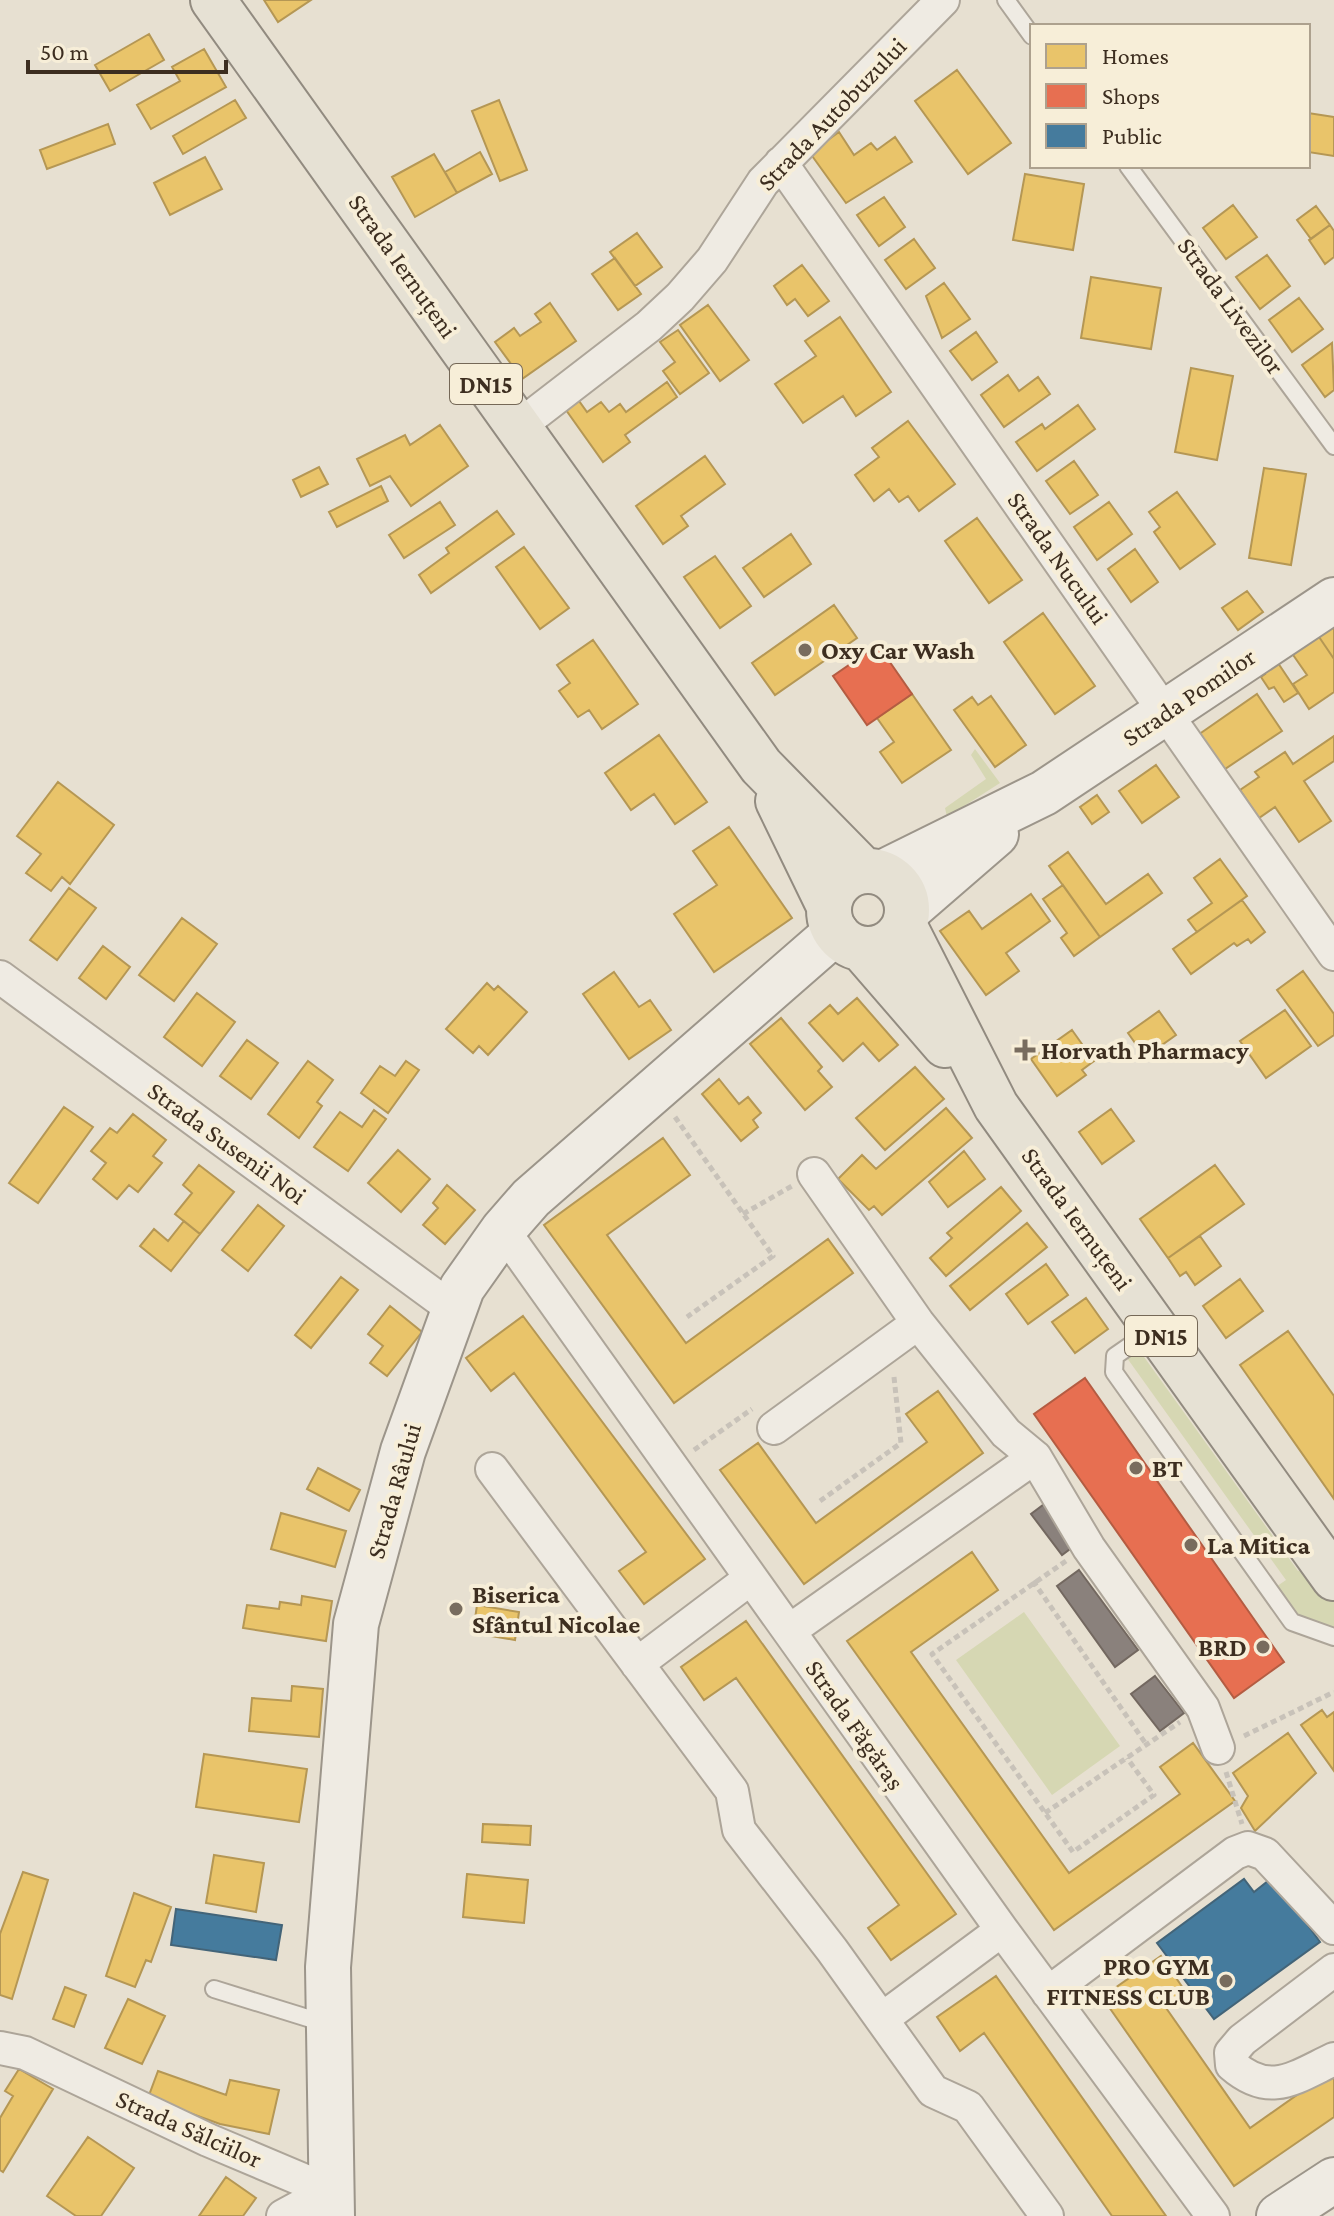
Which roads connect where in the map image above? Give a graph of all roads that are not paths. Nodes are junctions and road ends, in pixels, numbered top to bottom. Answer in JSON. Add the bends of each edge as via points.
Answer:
{"nodes":[{"id":1,"x":213,"y":0,"type":"edge"},
{"id":2,"x":943,"y":0,"type":"edge"},
{"id":3,"x":1006,"y":0,"type":"edge"},
{"id":4,"x":1030,"y":33,"type":"edge"},
{"id":5,"x":781,"y":163,"type":"junction"},
{"id":6,"x":1129,"y":168,"type":"edge"},
{"id":7,"x":518,"y":427,"type":"junction"},
{"id":8,"x":1334,"y":446,"type":"edge"},
{"id":9,"x":1334,"y":600,"type":"edge"},
{"id":10,"x":1166,"y":713,"type":"junction"},
{"id":11,"x":761,"y":766,"type":"junction"},
{"id":12,"x":1044,"y":793,"type":"junction"},
{"id":13,"x":873,"y":872,"type":"junction"},
{"id":14,"x":906,"y":918,"type":"junction"},
{"id":15,"x":842,"y":929,"type":"junction"},
{"id":16,"x":1334,"y":954,"type":"edge"},
{"id":17,"x":0,"y":977,"type":"edge"},
{"id":18,"x":989,"y":1095,"type":"junction"},
{"id":19,"x":814,"y":1174,"type":"road end"},
{"id":20,"x":503,"y":1230,"type":"junction"},
{"id":21,"x":453,"y":1309,"type":"junction"},
{"id":22,"x":918,"y":1323,"type":"junction"},
{"id":23,"x":1155,"y":1328,"type":"junction"},
{"id":24,"x":774,"y":1428,"type":"dead end"},
{"id":25,"x":1035,"y":1457,"type":"junction"},
{"id":26,"x":492,"y":1469,"type":"dead end"},
{"id":27,"x":751,"y":1578,"type":"junction"},
{"id":28,"x":1334,"y":1578,"type":"edge"},
{"id":29,"x":789,"y":1631,"type":"junction"},
{"id":30,"x":1334,"y":1637,"type":"edge"},
{"id":31,"x":637,"y":1664,"type":"junction"},
{"id":32,"x":1218,"y":1748,"type":"road end"},
{"id":33,"x":1334,"y":1928,"type":"edge"},
{"id":34,"x":1002,"y":1930,"type":"junction"},
{"id":35,"x":1334,"y":1970,"type":"edge"},
{"id":36,"x":214,"y":1989,"type":"dead end"},
{"id":37,"x":1048,"y":1993,"type":"junction"},
{"id":38,"x":882,"y":2019,"type":"junction"},
{"id":39,"x":329,"y":2025,"type":"junction"},
{"id":40,"x":0,"y":2048,"type":"edge"},
{"id":41,"x":1334,"y":2059,"type":"edge"},
{"id":42,"x":1334,"y":2180,"type":"edge"},
{"id":43,"x":331,"y":2204,"type":"edge"},
{"id":44,"x":283,"y":2216,"type":"edge"},
{"id":45,"x":1047,"y":2216,"type":"edge"},
{"id":46,"x":1213,"y":2216,"type":"edge"},
{"id":47,"x":1279,"y":2216,"type":"edge"}],
"edges":[{"from":1,"to":7,"type":"main road","name":"Strada Iernuțeni","number":"DN15"},
{"from":2,"to":5,"type":"street","name":"Strada Autobuzului"},
{"from":3,"to":4,"type":"lane"},
{"from":5,"to":7,"type":"street","name":"Strada Autobuzului","via":[[680,297]]},
{"from":5,"to":10,"type":"street","name":"Strada Nucului"},
{"from":6,"to":8,"type":"lane","name":"Strada Livezilor"},
{"from":7,"to":11,"type":"main road","name":"Strada Iernuțeni","number":"DN15"},
{"from":9,"to":10,"type":"main road","name":"Strada Pomilor"},
{"from":10,"to":12,"type":"main road","name":"Strada Pomilor"},
{"from":10,"to":16,"type":"street","name":"Strada Nucului"},
{"from":11,"to":13,"type":"main road","name":"Strada Iernuțeni","number":"DN15"},
{"from":11,"to":15,"type":"main road","name":"Strada Iernuțeni","number":"DN15"},
{"from":12,"to":13,"type":"main road","name":"Strada Pomilor"},
{"from":12,"to":14,"type":"main road","name":"Strada Pomilor"},
{"from":13,"to":14,"type":"main road","number":"DN15","via":[[901,888]]},
{"from":13,"to":15,"type":"main road","via":[[840,882]]},
{"from":14,"to":15,"type":"main road","via":[[887,944]]},
{"from":14,"to":18,"type":"main road","name":"Strada Iernuțeni","number":"DN15"},
{"from":15,"to":18,"type":"main road","name":"Strada Iernuțeni","number":"DN15"},
{"from":15,"to":20,"type":"main road","name":"Strada Râului","via":[[531,1198]]},
{"from":17,"to":21,"type":"street","name":"Strada Susenii Noi"},
{"from":18,"to":23,"type":"main road","name":"Strada Iernuțeni","number":"DN15"},
{"from":19,"to":22,"type":"street"},
{"from":20,"to":21,"type":"main road","name":"Strada Râului"},
{"from":20,"to":27,"type":"street","name":"Strada Făgăraș"},
{"from":21,"to":39,"type":"main road","name":"Strada Râului","via":[[403,1451],[356,1624],[328,1967]]},
{"from":22,"to":24,"type":"street"},
{"from":22,"to":25,"type":"street","via":[[1006,1433]]},
{"from":23,"to":28,"type":"main road","name":"Strada Iernuțeni","number":"DN15"},
{"from":23,"to":30,"type":"lane","via":[[1115,1356],[1114,1372],[1292,1622]]},
{"from":25,"to":29,"type":"street"},
{"from":25,"to":32,"type":"street","via":[[1089,1548],[1203,1708]]},
{"from":26,"to":31,"type":"street"},
{"from":27,"to":29,"type":"street","name":"Strada Făgăraș"},
{"from":27,"to":31,"type":"street"},
{"from":29,"to":34,"type":"street","name":"Strada Făgăraș"},
{"from":31,"to":38,"type":"street","via":[[732,1791],[739,1830]]},
{"from":33,"to":37,"type":"street","via":[[1265,1854],[1248,1848]]},
{"from":34,"to":37,"type":"street","name":"Strada Făgăraș"},
{"from":34,"to":38,"type":"street"},
{"from":35,"to":41,"type":"street","via":[[1231,2053],[1232,2065],[1250,2081],[1281,2084]]},
{"from":36,"to":39,"type":"lane"},
{"from":37,"to":46,"type":"street","name":"Strada Făgăraș"},
{"from":38,"to":45,"type":"street","via":[[933,2091],[968,2107]]},
{"from":39,"to":43,"type":"main road","name":"Strada Râului"},
{"from":40,"to":43,"type":"street","name":"Strada Sălciilor","via":[[25,2053]]},
{"from":42,"to":47,"type":"main road"},
{"from":43,"to":44,"type":"street"}]}
